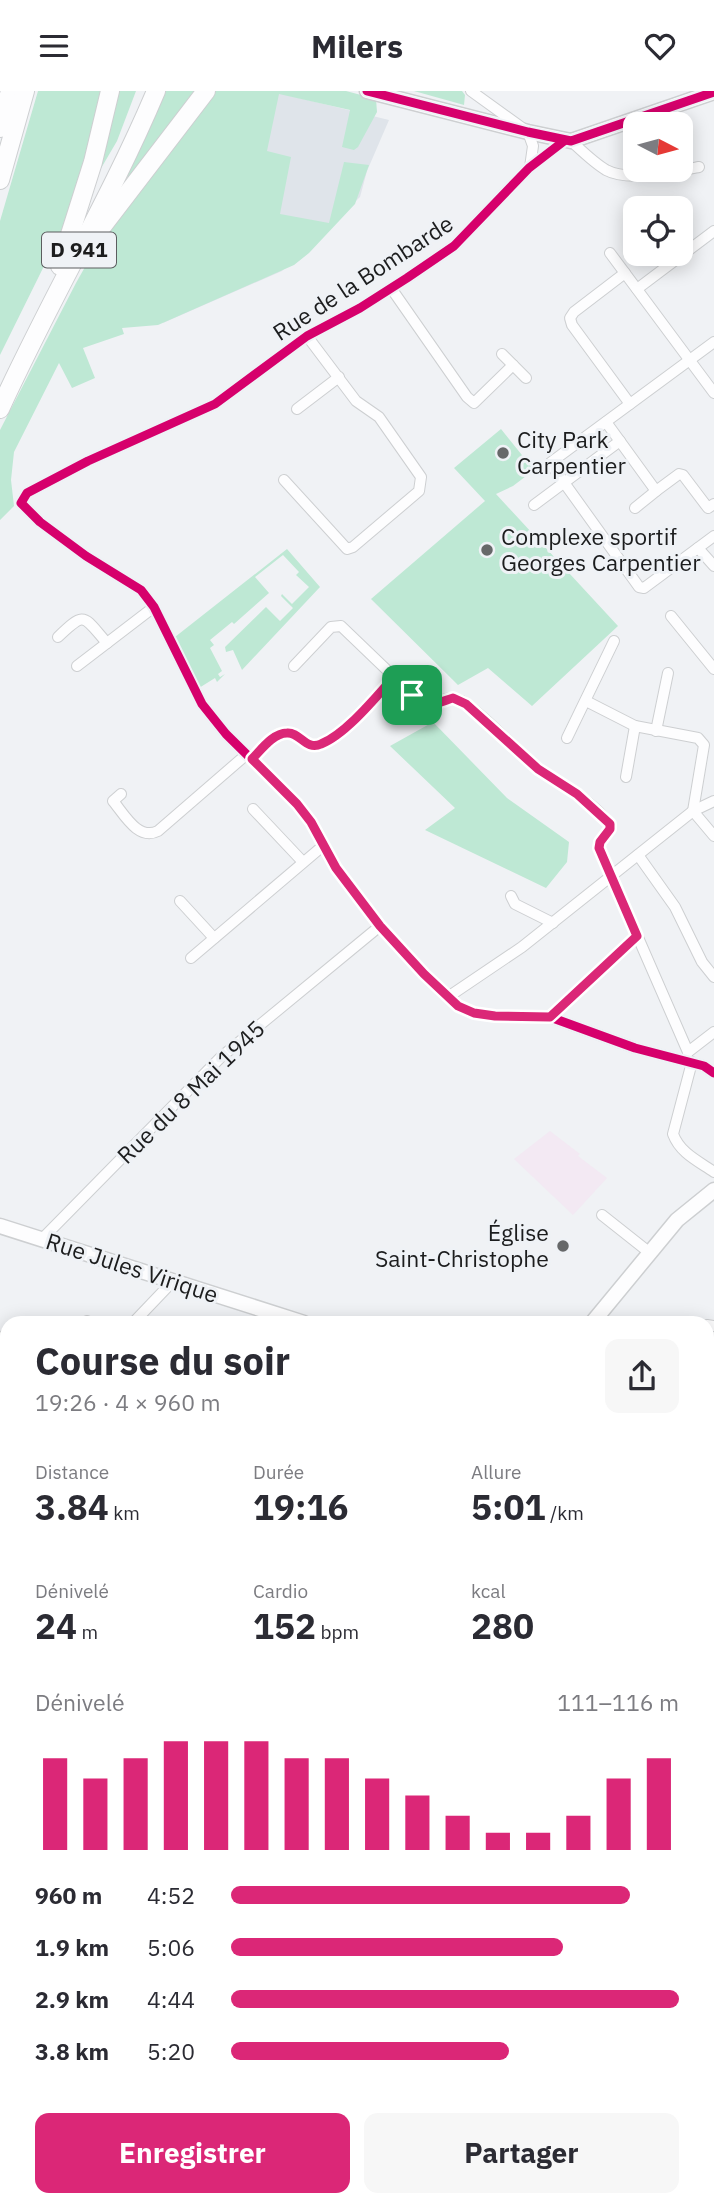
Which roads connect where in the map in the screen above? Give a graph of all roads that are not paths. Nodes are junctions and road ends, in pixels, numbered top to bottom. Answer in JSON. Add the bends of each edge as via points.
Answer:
{"nodes":[{"id":1,"x":10,"y":91,"type":"edge"},
{"id":2,"x":25,"y":91,"type":"edge"},
{"id":3,"x":110,"y":91,"type":"edge"},
{"id":4,"x":145,"y":91,"type":"edge"},
{"id":5,"x":156,"y":91,"type":"edge"},
{"id":6,"x":206,"y":91,"type":"edge"},
{"id":7,"x":367,"y":91,"type":"edge"},
{"id":8,"x":714,"y":92,"type":"edge"},
{"id":9,"x":475,"y":94,"type":"edge"},
{"id":10,"x":472,"y":118,"type":"junction"},
{"id":11,"x":0,"y":128,"type":"edge"},
{"id":12,"x":527,"y":132,"type":"junction"},
{"id":13,"x":568,"y":141,"type":"junction"},
{"id":14,"x":699,"y":167,"type":"dead end"},
{"id":15,"x":530,"y":168,"type":"junction"},
{"id":16,"x":0,"y":180,"type":"edge"},
{"id":17,"x":714,"y":231,"type":"edge"},
{"id":18,"x":610,"y":253,"type":"dead end"},
{"id":19,"x":64,"y":268,"type":"junction"},
{"id":20,"x":625,"y":274,"type":"junction"},
{"id":21,"x":391,"y":288,"type":"junction"},
{"id":22,"x":637,"y":289,"type":"junction"},
{"id":23,"x":307,"y":336,"type":"junction"},
{"id":24,"x":714,"y":342,"type":"edge"},
{"id":25,"x":502,"y":354,"type":"dead end"},
{"id":26,"x":691,"y":360,"type":"junction"},
{"id":27,"x":513,"y":365,"type":"junction"},
{"id":28,"x":339,"y":377,"type":"junction"},
{"id":29,"x":526,"y":378,"type":"dead end"},
{"id":30,"x":0,"y":381,"type":"edge"},
{"id":31,"x":714,"y":393,"type":"edge"},
{"id":32,"x":630,"y":404,"type":"junction"},
{"id":33,"x":0,"y":409,"type":"edge"},
{"id":34,"x":297,"y":409,"type":"dead end"},
{"id":35,"x":606,"y":422,"type":"junction"},
{"id":36,"x":620,"y":441,"type":"junction"},
{"id":37,"x":284,"y":480,"type":"dead end"},
{"id":38,"x":563,"y":483,"type":"junction"},
{"id":39,"x":656,"y":491,"type":"junction"},
{"id":40,"x":534,"y":505,"type":"dead end"},
{"id":41,"x":635,"y":508,"type":"dead end"},
{"id":42,"x":712,"y":510,"type":"edge"},
{"id":43,"x":714,"y":535,"type":"edge"},
{"id":44,"x":698,"y":548,"type":"junction"},
{"id":45,"x":714,"y":566,"type":"edge"},
{"id":46,"x":154,"y":607,"type":"junction"},
{"id":47,"x":671,"y":616,"type":"dead end"},
{"id":48,"x":58,"y":637,"type":"dead end"},
{"id":49,"x":614,"y":641,"type":"dead end"},
{"id":50,"x":107,"y":643,"type":"junction"},
{"id":51,"x":77,"y":666,"type":"dead end"},
{"id":52,"x":294,"y":666,"type":"dead end"},
{"id":53,"x":714,"y":669,"type":"edge"},
{"id":54,"x":668,"y":673,"type":"dead end"},
{"id":55,"x":394,"y":677,"type":"junction"},
{"id":56,"x":586,"y":701,"type":"junction"},
{"id":57,"x":635,"y":726,"type":"junction"},
{"id":58,"x":656,"y":731,"type":"junction"},
{"id":59,"x":567,"y":738,"type":"dead end"},
{"id":60,"x":250,"y":756,"type":"junction"},
{"id":61,"x":626,"y":777,"type":"dead end"},
{"id":62,"x":121,"y":794,"type":"dead end"},
{"id":63,"x":714,"y":801,"type":"edge"},
{"id":64,"x":253,"y":809,"type":"dead end"},
{"id":65,"x":693,"y":811,"type":"junction"},
{"id":66,"x":703,"y":821,"type":"junction"},
{"id":67,"x":714,"y":824,"type":"edge"},
{"id":68,"x":714,"y":836,"type":"edge"},
{"id":69,"x":324,"y":845,"type":"junction"},
{"id":70,"x":638,"y":855,"type":"junction"},
{"id":71,"x":303,"y":862,"type":"junction"},
{"id":72,"x":611,"y":876,"type":"junction"},
{"id":73,"x":511,"y":896,"type":"dead end"},
{"id":74,"x":180,"y":901,"type":"dead end"},
{"id":75,"x":553,"y":923,"type":"junction"},
{"id":76,"x":380,"y":926,"type":"junction"},
{"id":77,"x":637,"y":936,"type":"junction"},
{"id":78,"x":214,"y":938,"type":"junction"},
{"id":79,"x":191,"y":957,"type":"dead end"},
{"id":80,"x":714,"y":977,"type":"edge"},
{"id":81,"x":448,"y":997,"type":"junction"},
{"id":82,"x":550,"y":1017,"type":"junction"},
{"id":83,"x":714,"y":1032,"type":"edge"},
{"id":84,"x":689,"y":1058,"type":"junction"},
{"id":85,"x":714,"y":1073,"type":"edge"},
{"id":86,"x":714,"y":1173,"type":"edge"},
{"id":87,"x":714,"y":1190,"type":"edge"},
{"id":88,"x":602,"y":1215,"type":"dead end"},
{"id":89,"x":0,"y":1226,"type":"edge"},
{"id":90,"x":42,"y":1238,"type":"junction"},
{"id":91,"x":650,"y":1253,"type":"junction"},
{"id":92,"x":174,"y":1280,"type":"junction"},
{"id":93,"x":140,"y":1316,"type":"edge"},
{"id":94,"x":283,"y":1316,"type":"edge"},
{"id":95,"x":598,"y":1316,"type":"edge"}],
"edges":[{"from":1,"to":11,"type":"highway"},
{"from":2,"to":16,"type":"highway"},
{"from":3,"to":19,"type":"highway","number":"D 941"},
{"from":4,"to":19,"type":"highway","number":"D 941"},
{"from":5,"to":19,"type":"highway","number":"D 941","via":[[119,175]]},
{"from":6,"to":19,"type":"highway","number":"D 941","via":[[82,257]]},
{"from":7,"to":10,"type":"street"},
{"from":8,"to":13,"type":"street"},
{"from":9,"to":10,"type":"street"},
{"from":9,"to":12,"type":"street"},
{"from":10,"to":12,"type":"street"},
{"from":12,"to":13,"type":"street"},
{"from":12,"to":15,"type":"street","via":[[533,146]]},
{"from":13,"to":14,"type":"street","via":[[607,170],[623,175]]},
{"from":13,"to":15,"type":"street","name":"Rue de la Bombarde"},
{"from":15,"to":21,"type":"street","name":"Rue de la Bombarde","via":[[454,246]]},
{"from":17,"to":22,"type":"street"},
{"from":18,"to":20,"type":"street"},
{"from":19,"to":30,"type":"highway","number":"D 941"},
{"from":19,"to":33,"type":"highway","number":"D 941"},
{"from":20,"to":22,"type":"street"},
{"from":20,"to":32,"type":"street","via":[[570,318]]},
{"from":21,"to":23,"type":"street","name":"Rue de la Bombarde"},
{"from":21,"to":27,"type":"street","via":[[474,403]]},
{"from":22,"to":26,"type":"street"},
{"from":23,"to":28,"type":"street"},
{"from":23,"to":46,"type":"street","name":"Rue de la Bombarde","via":[[215,404],[88,461],[27,493],[21,503],[86,556],[141,590]]},
{"from":24,"to":26,"type":"street"},
{"from":25,"to":27,"type":"street"},
{"from":26,"to":31,"type":"street"},
{"from":26,"to":32,"type":"street"},
{"from":27,"to":29,"type":"street"},
{"from":28,"to":34,"type":"street"},
{"from":28,"to":37,"type":"street","via":[[356,401],[379,417],[421,477],[420,489],[347,549]]},
{"from":32,"to":35,"type":"street"},
{"from":35,"to":36,"type":"street"},
{"from":35,"to":38,"type":"street","via":[[550,463]]},
{"from":36,"to":38,"type":"street"},
{"from":36,"to":39,"type":"street"},
{"from":38,"to":40,"type":"street"},
{"from":38,"to":44,"type":"street","via":[[639,587]]},
{"from":39,"to":41,"type":"street"},
{"from":39,"to":42,"type":"street","via":[[683,475]]},
{"from":43,"to":44,"type":"street"},
{"from":44,"to":45,"type":"street"},
{"from":46,"to":50,"type":"street"},
{"from":46,"to":60,"type":"street","via":[[202,704]]},
{"from":47,"to":53,"type":"street"},
{"from":48,"to":50,"type":"street","via":[[81,618]]},
{"from":49,"to":56,"type":"street"},
{"from":50,"to":51,"type":"street"},
{"from":52,"to":55,"type":"street","via":[[336,625],[347,630]]},
{"from":54,"to":58,"type":"street"},
{"from":55,"to":60,"type":"street","via":[[324,743],[309,745],[286,733]]},
{"from":55,"to":72,"type":"street","via":[[425,703],[450,698],[462,701],[538,769],[608,821],[610,829],[599,845]]},
{"from":56,"to":57,"type":"street"},
{"from":56,"to":59,"type":"street"},
{"from":57,"to":58,"type":"street"},
{"from":57,"to":61,"type":"street"},
{"from":58,"to":65,"type":"street","via":[[698,738],[704,745]]},
{"from":60,"to":62,"type":"street","via":[[149,834],[140,832],[113,801]]},
{"from":60,"to":69,"type":"street","via":[[297,804]]},
{"from":63,"to":65,"type":"street"},
{"from":64,"to":71,"type":"street"},
{"from":65,"to":66,"type":"street"},
{"from":65,"to":70,"type":"street"},
{"from":66,"to":67,"type":"street"},
{"from":66,"to":68,"type":"street"},
{"from":69,"to":71,"type":"street"},
{"from":69,"to":76,"type":"street"},
{"from":70,"to":72,"type":"street"},
{"from":70,"to":80,"type":"street","via":[[675,907]]},
{"from":71,"to":78,"type":"street"},
{"from":72,"to":75,"type":"street"},
{"from":72,"to":77,"type":"street"},
{"from":73,"to":75,"type":"street","via":[[515,904]]},
{"from":74,"to":78,"type":"street"},
{"from":75,"to":81,"type":"street"},
{"from":76,"to":81,"type":"street"},
{"from":76,"to":90,"type":"street","name":"Rue du 8 Mai 1945","via":[[221,1057]]},
{"from":77,"to":82,"type":"street"},
{"from":77,"to":84,"type":"street"},
{"from":78,"to":79,"type":"street"},
{"from":81,"to":82,"type":"street","via":[[474,1013]]},
{"from":82,"to":84,"type":"street","via":[[635,1048]]},
{"from":83,"to":84,"type":"street"},
{"from":84,"to":85,"type":"street"},
{"from":84,"to":86,"type":"street","via":[[673,1134],[682,1150]]},
{"from":87,"to":91,"type":"street","via":[[677,1220]]},
{"from":88,"to":91,"type":"street"},
{"from":89,"to":90,"type":"street","name":"Rue Jules Virique"},
{"from":90,"to":92,"type":"street","name":"Rue Jules Virique"},
{"from":91,"to":95,"type":"street"},
{"from":92,"to":93,"type":"street"},
{"from":92,"to":94,"type":"street","name":"Rue Jules Virique"}]}
